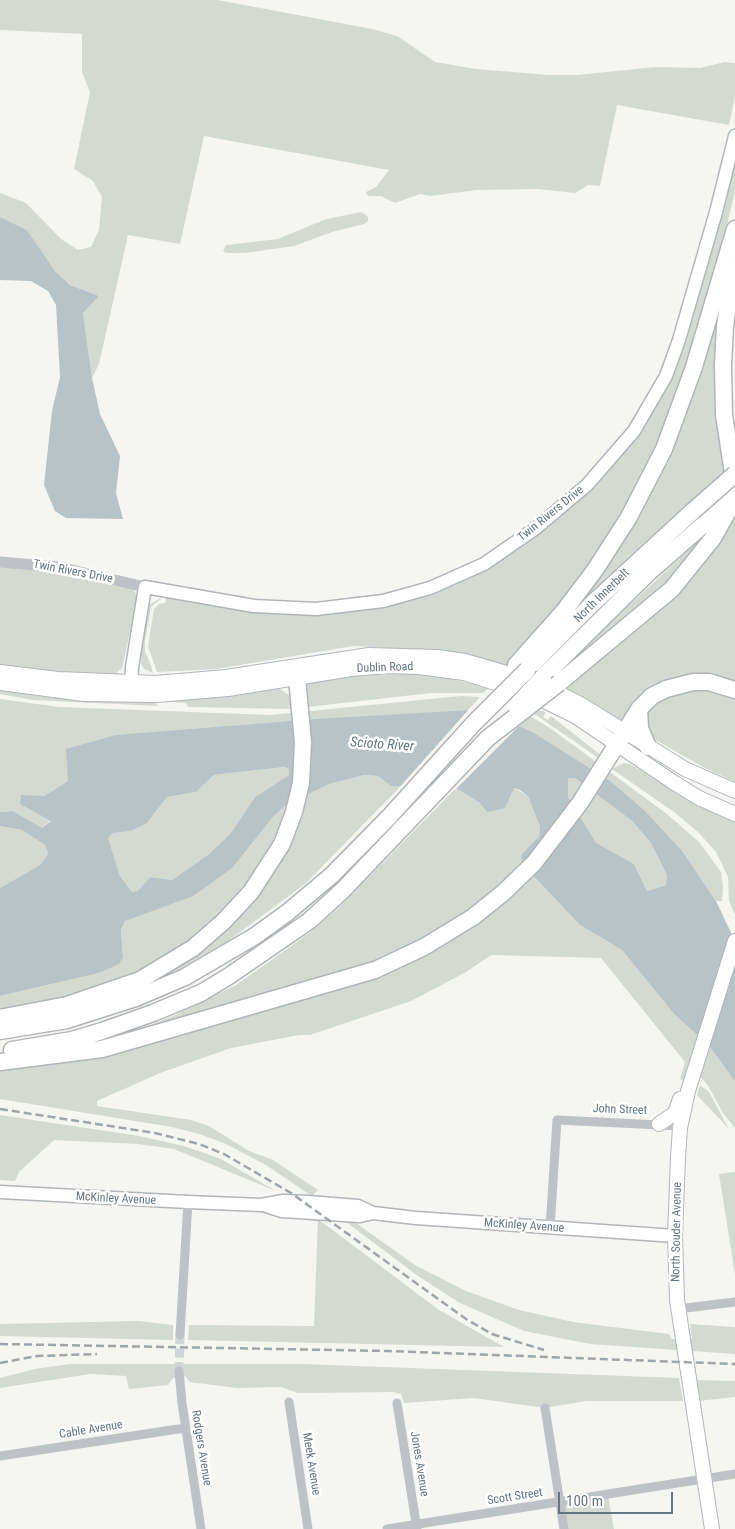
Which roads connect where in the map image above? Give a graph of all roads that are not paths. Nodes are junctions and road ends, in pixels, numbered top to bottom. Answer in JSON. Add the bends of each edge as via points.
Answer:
{"nodes":[{"id":1,"x":735,"y":136,"type":"edge"},
{"id":2,"x":735,"y":229,"type":"edge"},
{"id":3,"x":735,"y":261,"type":"edge"},
{"id":4,"x":735,"y":474,"type":"edge"},
{"id":5,"x":735,"y":486,"type":"edge"},
{"id":6,"x":733,"y":502,"type":"edge"},
{"id":7,"x":0,"y":562,"type":"edge"},
{"id":8,"x":146,"y":587,"type":"junction"},
{"id":9,"x":477,"y":664,"type":"junction"},
{"id":10,"x":522,"y":667,"type":"junction"},
{"id":11,"x":0,"y":672,"type":"edge"},
{"id":12,"x":297,"y":678,"type":"junction"},
{"id":13,"x":0,"y":683,"type":"edge"},
{"id":14,"x":131,"y":690,"type":"junction"},
{"id":15,"x":735,"y":690,"type":"edge"},
{"id":16,"x":639,"y":709,"type":"junction"},
{"id":17,"x":488,"y":738,"type":"junction"},
{"id":18,"x":622,"y":738,"type":"junction"},
{"id":19,"x":648,"y":746,"type":"junction"},
{"id":20,"x":735,"y":791,"type":"edge"},
{"id":21,"x":735,"y":814,"type":"edge"},
{"id":22,"x":735,"y":940,"type":"edge"},
{"id":23,"x":0,"y":1018,"type":"edge"},
{"id":24,"x":0,"y":1031,"type":"edge"},
{"id":25,"x":0,"y":1052,"type":"edge"},
{"id":26,"x":0,"y":1062,"type":"edge"},
{"id":27,"x":688,"y":1091,"type":"junction"},
{"id":28,"x":659,"y":1124,"type":"junction"},
{"id":29,"x":681,"y":1126,"type":"junction"},
{"id":30,"x":0,"y":1192,"type":"edge"},
{"id":31,"x":188,"y":1202,"type":"junction"},
{"id":32,"x":550,"y":1228,"type":"junction"},
{"id":33,"x":675,"y":1236,"type":"junction"},
{"id":34,"x":735,"y":1302,"type":"edge"},
{"id":35,"x":678,"y":1309,"type":"junction"},
{"id":36,"x":180,"y":1335,"type":"tunnel mouth"},
{"id":37,"x":179,"y":1371,"type":"tunnel mouth"},
{"id":38,"x":289,"y":1402,"type":"dead end"},
{"id":39,"x":397,"y":1403,"type":"dead end"},
{"id":40,"x":545,"y":1408,"type":"dead end"},
{"id":41,"x":185,"y":1428,"type":"junction"},
{"id":42,"x":0,"y":1456,"type":"edge"},
{"id":43,"x":735,"y":1474,"type":"edge"},
{"id":44,"x":704,"y":1479,"type":"junction"},
{"id":45,"x":560,"y":1503,"type":"junction"},
{"id":46,"x":416,"y":1527,"type":"edge"},
{"id":47,"x":201,"y":1529,"type":"edge"},
{"id":48,"x":308,"y":1529,"type":"edge"},
{"id":49,"x":387,"y":1529,"type":"edge"},
{"id":50,"x":564,"y":1529,"type":"edge"},
{"id":51,"x":712,"y":1529,"type":"edge"}],
"edges":[{"from":1,"to":8,"type":"main road","name":"Twin Rivers Drive","via":[[679,340],[658,394],[606,466],[546,520],[501,553],[458,577],[405,596],[357,606],[316,609],[254,606]]},
{"from":2,"to":10,"type":"highway","via":[[694,367],[660,457],[630,517],[595,570]]},
{"from":3,"to":5,"type":"highway","via":[[722,365],[724,415]]},
{"from":4,"to":10,"type":"highway","name":"North Innerbelt","bridge":true},
{"from":6,"to":17,"type":"highway","name":"North Innerbelt","bridge":true,"via":[[695,531],[594,624]]},
{"from":6,"to":17,"type":"highway","bridge":true,"via":[[712,538],[672,589]]},
{"from":7,"to":8,"type":"street","name":"Twin Rivers Drive","via":[[59,567]]},
{"from":8,"to":14,"type":"main road"},
{"from":9,"to":12,"type":"main road","via":[[454,668],[424,663],[359,663],[321,669]]},
{"from":9,"to":14,"type":"main road","name":"Dublin Road","via":[[437,657],[369,655]]},
{"from":9,"to":18,"type":"main road","name":"Dublin Road","via":[[537,682],[582,705]]},
{"from":10,"to":24,"type":"highway","bridge":true,"via":[[389,817],[332,875],[255,936],[185,977],[136,998],[67,1020]]},
{"from":11,"to":14,"type":"main road","name":"Dublin Road"},
{"from":12,"to":14,"type":"main road","name":"Dublin Road","via":[[174,695]]},
{"from":12,"to":18,"type":"main road","name":"Dublin Road","via":[[387,666],[464,673],[530,694]]},
{"from":12,"to":23,"type":"highway","via":[[303,742],[301,783],[294,812],[270,866],[239,905],[193,948],[140,980],[92,998],[35,1013]]},
{"from":13,"to":14,"type":"main road","name":"Dublin Road","via":[[65,692]]},
{"from":15,"to":16,"type":"highway","via":[[709,682],[680,684],[652,696]]},
{"from":16,"to":18,"type":"highway"},
{"from":16,"to":19,"type":"highway","via":[[640,728]]},
{"from":17,"to":25,"type":"highway","via":[[342,891],[309,921],[270,949],[201,993],[153,1013],[102,1031]]},
{"from":18,"to":19,"type":"main road","name":"Dublin Road"},
{"from":18,"to":21,"type":"main road","name":"Dublin Road","via":[[673,782]]},
{"from":18,"to":26,"type":"highway","via":[[559,833],[534,863],[473,917],[424,947],[375,970],[102,1049]]},
{"from":19,"to":20,"type":"main road","name":"Dublin Road","via":[[685,769]]},
{"from":22,"to":27,"type":"main road","name":"North Souder Avenue"},
{"from":27,"to":28,"type":"main road","via":[[675,1113]]},
{"from":27,"to":29,"type":"main road","name":"North Souder Avenue"},
{"from":28,"to":29,"type":"street","name":"John Street"},
{"from":28,"to":32,"type":"street","name":"John Street","via":[[558,1120]]},
{"from":29,"to":33,"type":"main road","name":"North Souder Avenue"},
{"from":30,"to":31,"type":"main road","name":"McKinley Avenue"},
{"from":31,"to":32,"type":"main road","name":"McKinley Avenue","via":[[261,1204],[282,1211],[360,1216],[374,1213]]},
{"from":31,"to":36,"type":"street"},
{"from":32,"to":33,"type":"main road","name":"McKinley Avenue"},
{"from":33,"to":35,"type":"main road","name":"North Souder Avenue"},
{"from":34,"to":35,"type":"street"},
{"from":35,"to":44,"type":"main road","name":"North Souder Avenue"},
{"from":37,"to":41,"type":"street","name":"Rodgers Avenue"},
{"from":38,"to":48,"type":"street","name":"Meek Avenue"},
{"from":39,"to":46,"type":"street","name":"Jones Avenue"},
{"from":40,"to":45,"type":"street"},
{"from":41,"to":42,"type":"street","name":"Cable Avenue"},
{"from":41,"to":47,"type":"street","name":"Rodgers Avenue"},
{"from":43,"to":44,"type":"street","name":"Scott Street"},
{"from":44,"to":45,"type":"street","name":"Scott Street"},
{"from":44,"to":51,"type":"main road","name":"North Souder Avenue"},
{"from":45,"to":46,"type":"street","name":"Scott Street"},
{"from":45,"to":50,"type":"street"},
{"from":46,"to":49,"type":"street","name":"Scott Street"}]}
